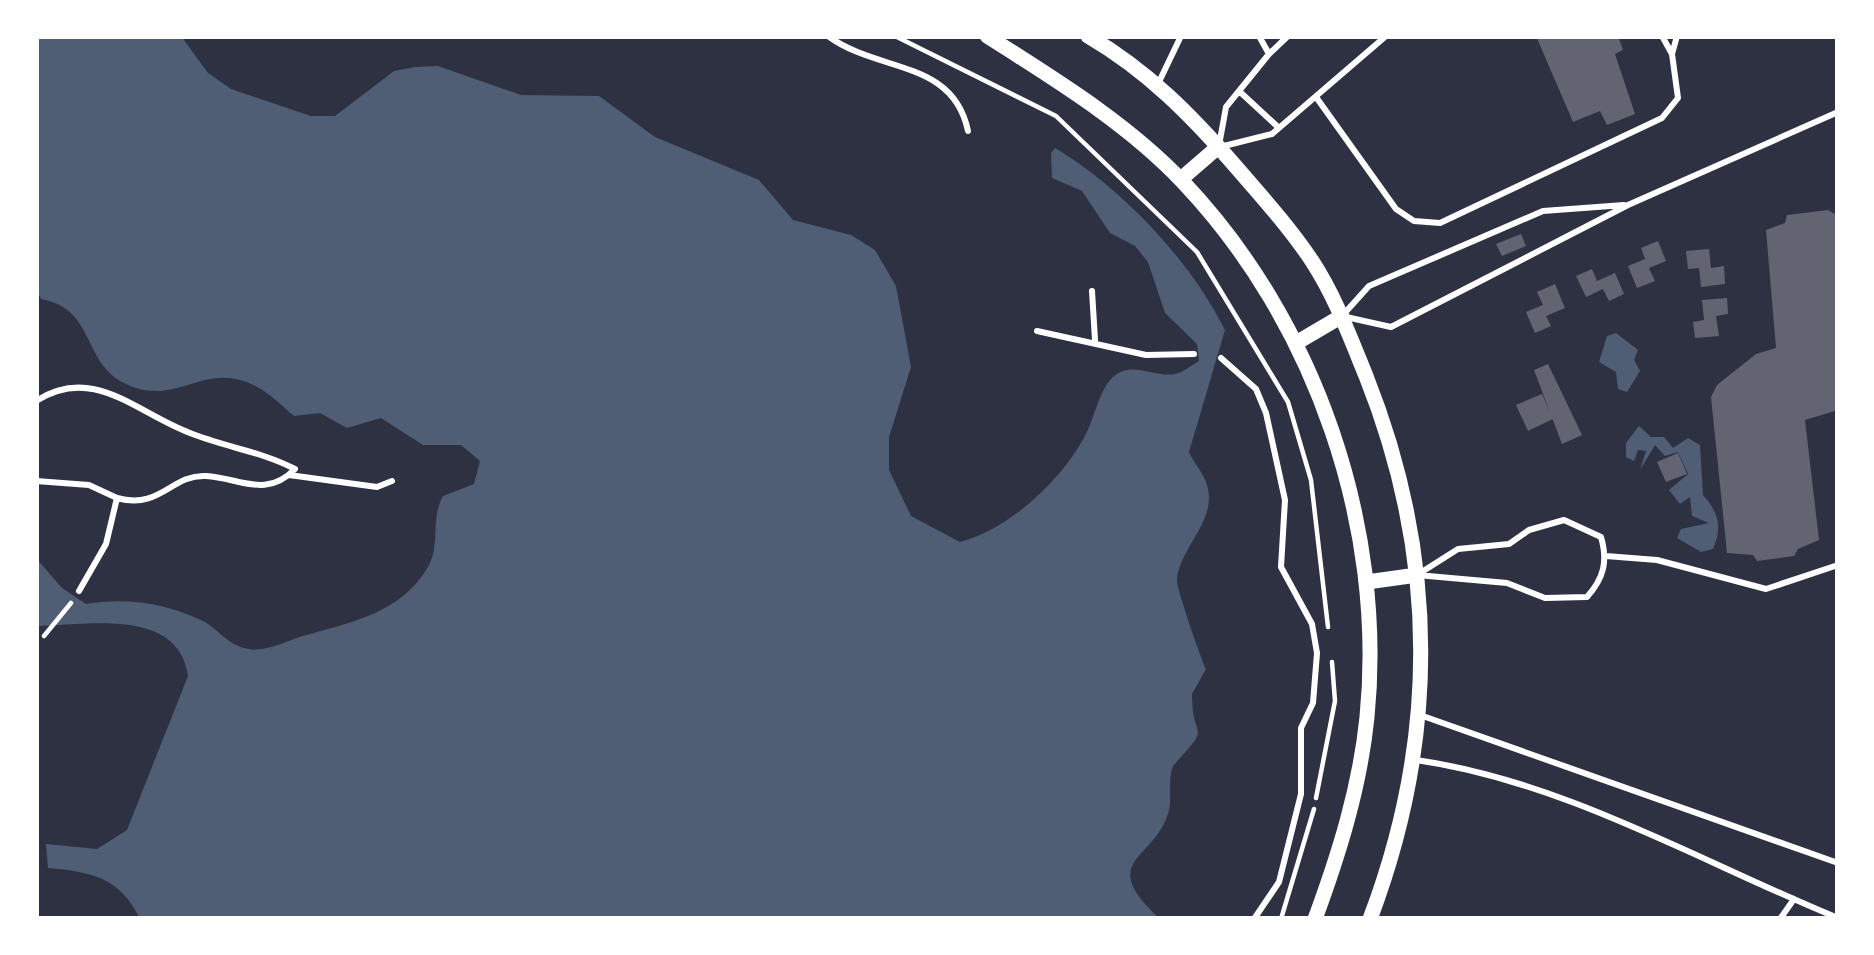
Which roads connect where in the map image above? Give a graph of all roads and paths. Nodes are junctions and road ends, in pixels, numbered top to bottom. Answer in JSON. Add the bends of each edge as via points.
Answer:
{"nodes":[{"id":1,"x":829,"y":36,"type":"edge"},
{"id":2,"x":895,"y":36,"type":"edge"},
{"id":3,"x":987,"y":36,"type":"edge"},
{"id":4,"x":1088,"y":36,"type":"edge"},
{"id":5,"x":1181,"y":36,"type":"edge"},
{"id":6,"x":1259,"y":36,"type":"edge"},
{"id":7,"x":1288,"y":36,"type":"edge"},
{"id":8,"x":1386,"y":36,"type":"edge"},
{"id":9,"x":1662,"y":36,"type":"edge"},
{"id":10,"x":1677,"y":36,"type":"edge"},
{"id":11,"x":1269,"y":54,"type":"junction"},
{"id":12,"x":1672,"y":54,"type":"junction"},
{"id":13,"x":1158,"y":84,"type":"junction"},
{"id":14,"x":1239,"y":92,"type":"junction"},
{"id":15,"x":1316,"y":97,"type":"junction"},
{"id":16,"x":1838,"y":112,"type":"edge"},
{"id":17,"x":1279,"y":128,"type":"junction"},
{"id":18,"x":968,"y":131,"type":"dead end"},
{"id":19,"x":1222,"y":151,"type":"junction"},
{"id":20,"x":1181,"y":179,"type":"junction"},
{"id":21,"x":1628,"y":205,"type":"junction"},
{"id":22,"x":1092,"y":291,"type":"dead end"},
{"id":23,"x":1342,"y":316,"type":"junction"},
{"id":24,"x":1037,"y":332,"type":"dead end"},
{"id":25,"x":1095,"y":340,"type":"junction"},
{"id":26,"x":1296,"y":343,"type":"junction"},
{"id":27,"x":1194,"y":354,"type":"dead end"},
{"id":28,"x":1220,"y":358,"type":"dead end"},
{"id":29,"x":36,"y":401,"type":"edge"},
{"id":30,"x":289,"y":475,"type":"junction"},
{"id":31,"x":36,"y":481,"type":"edge"},
{"id":32,"x":392,"y":481,"type":"dead end"},
{"id":33,"x":117,"y":499,"type":"junction"},
{"id":34,"x":1606,"y":556,"type":"junction"},
{"id":35,"x":1838,"y":565,"type":"edge"},
{"id":36,"x":1418,"y":575,"type":"junction"},
{"id":37,"x":1366,"y":582,"type":"junction"},
{"id":38,"x":79,"y":591,"type":"joint"},
{"id":39,"x":1328,"y":630,"type":"dead end"},
{"id":40,"x":44,"y":636,"type":"dead end"},
{"id":41,"x":1331,"y":654,"type":"dead end"},
{"id":42,"x":1420,"y":715,"type":"junction"},
{"id":43,"x":1415,"y":759,"type":"junction"},
{"id":44,"x":1838,"y":863,"type":"edge"},
{"id":45,"x":1794,"y":899,"type":"junction"},
{"id":46,"x":1838,"y":918,"type":"edge"},
{"id":47,"x":1254,"y":919,"type":"edge"},
{"id":48,"x":1281,"y":919,"type":"edge"},
{"id":49,"x":1316,"y":919,"type":"edge"},
{"id":50,"x":1370,"y":919,"type":"edge"},
{"id":51,"x":1780,"y":919,"type":"edge"}],
"edges":[{"from":1,"to":18,"type":"lane","via":[[860,55],[934,77],[964,109]]},
{"from":2,"to":39,"type":"path","via":[[1056,116],[1197,252],[1288,402],[1311,480]]},
{"from":3,"to":20,"type":"street","via":[[1121,124]]},
{"from":4,"to":13,"type":"street"},
{"from":5,"to":13,"type":"lane"},
{"from":6,"to":11,"type":"lane"},
{"from":7,"to":11,"type":"lane"},
{"from":8,"to":15,"type":"lane"},
{"from":9,"to":12,"type":"lane"},
{"from":10,"to":12,"type":"lane"},
{"from":11,"to":14,"type":"lane"},
{"from":12,"to":15,"type":"lane","via":[[1678,98],[1662,118],[1440,223],[1396,209]]},
{"from":13,"to":19,"type":"street"},
{"from":14,"to":17,"type":"lane"},
{"from":14,"to":19,"type":"lane","via":[[1226,107]]},
{"from":15,"to":17,"type":"lane"},
{"from":16,"to":21,"type":"lane"},
{"from":17,"to":19,"type":"lane"},
{"from":19,"to":20,"type":"street"},
{"from":19,"to":23,"type":"street","via":[[1312,262]]},
{"from":20,"to":26,"type":"street","via":[[1251,268]]},
{"from":21,"to":23,"type":"lane","via":[[1544,212],[1370,286]]},
{"from":21,"to":23,"type":"lane","via":[[1390,327]]},
{"from":22,"to":25,"type":"lane"},
{"from":23,"to":26,"type":"street"},
{"from":23,"to":36,"type":"street","via":[[1391,438]]},
{"from":24,"to":25,"type":"lane"},
{"from":25,"to":27,"type":"lane","via":[[1146,355]]},
{"from":26,"to":37,"type":"street","via":[[1333,436]]},
{"from":28,"to":47,"type":"lane","via":[[1256,389],[1266,413],[1285,500],[1281,567],[1312,624],[1318,665],[1301,728],[1301,794],[1286,860]]},
{"from":29,"to":30,"type":"lane","via":[[94,386],[192,434],[259,451],[295,469]]},
{"from":30,"to":32,"type":"lane","via":[[377,488]]},
{"from":30,"to":33,"type":"lane","via":[[264,486],[208,476],[187,479],[157,500]]},
{"from":31,"to":33,"type":"lane","via":[[89,485]]},
{"from":33,"to":38,"type":"lane","via":[[117,518]]},
{"from":34,"to":35,"type":"lane","via":[[1657,560],[1766,589]]},
{"from":34,"to":36,"type":"lane","via":[[1599,584],[1587,597],[1566,600],[1507,583]]},
{"from":34,"to":36,"type":"lane","via":[[1601,537],[1564,520],[1509,544],[1458,549]]},
{"from":36,"to":37,"type":"street"},
{"from":36,"to":42,"type":"street"},
{"from":37,"to":49,"type":"street","via":[[1364,733],[1351,812]]},
{"from":38,"to":40,"type":"path"},
{"from":41,"to":48,"type":"path","via":[[1329,753]]},
{"from":42,"to":43,"type":"street"},
{"from":42,"to":44,"type":"lane"},
{"from":43,"to":45,"type":"lane","via":[[1528,788]]},
{"from":43,"to":50,"type":"street"},
{"from":45,"to":46,"type":"lane"},
{"from":45,"to":51,"type":"lane"}]}
